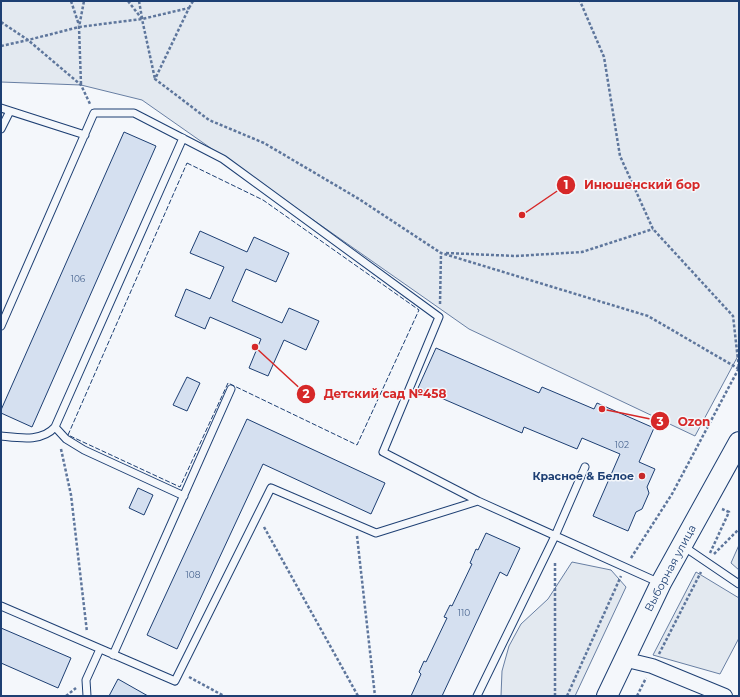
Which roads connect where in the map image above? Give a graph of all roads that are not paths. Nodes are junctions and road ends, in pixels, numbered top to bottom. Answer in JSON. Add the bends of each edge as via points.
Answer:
{"nodes":[{"id":1,"x":1,"y":108,"type":"edge"},
{"id":2,"x":10,"y":111,"type":"junction"},
{"id":3,"x":1,"y":129,"type":"edge"},
{"id":4,"x":85,"y":135,"type":"junction"},
{"id":5,"x":183,"y":138,"type":"junction"},
{"id":6,"x":4,"y":311,"type":"edge"},
{"id":7,"x":1,"y":326,"type":"edge"},
{"id":8,"x":231,"y":389,"type":"dead end"},
{"id":9,"x":55,"y":427,"type":"junction"},
{"id":10,"x":1,"y":436,"type":"edge"},
{"id":11,"x":739,"y":442,"type":"edge"},
{"id":12,"x":584,"y":467,"type":"dead end"},
{"id":13,"x":184,"y":496,"type":"junction"},
{"id":14,"x":478,"y":501,"type":"junction"},
{"id":15,"x":555,"y":536,"type":"junction"},
{"id":16,"x":682,"y":546,"type":"junction"},
{"id":17,"x":661,"y":583,"type":"junction"},
{"id":18,"x":739,"y":584,"type":"edge"},
{"id":19,"x":1,"y":606,"type":"edge"},
{"id":20,"x":100,"y":649,"type":"junction"},
{"id":21,"x":113,"y":655,"type":"junction"},
{"id":22,"x":623,"y":659,"type":"junction"},
{"id":23,"x":87,"y":696,"type":"edge"},
{"id":24,"x":477,"y":696,"type":"edge"},
{"id":25,"x":607,"y":696,"type":"edge"},
{"id":26,"x":725,"y":696,"type":"edge"}],
"edges":[{"from":1,"to":2,"type":"lane"},
{"from":2,"to":3,"type":"lane"},
{"from":2,"to":4,"type":"lane"},
{"from":4,"to":5,"type":"lane","via":[[94,113],[134,113]]},
{"from":4,"to":6,"type":"lane"},
{"from":5,"to":9,"type":"lane"},
{"from":5,"to":14,"type":"lane","via":[[223,159],[440,316],[383,452]]},
{"from":6,"to":7,"type":"lane"},
{"from":8,"to":13,"type":"lane"},
{"from":9,"to":10,"type":"lane","via":[[45,436]]},
{"from":9,"to":13,"type":"lane","via":[[66,439],[84,450]]},
{"from":11,"to":16,"type":"main road","name":"Выборная улица"},
{"from":12,"to":15,"type":"lane"},
{"from":13,"to":21,"type":"lane"},
{"from":14,"to":15,"type":"lane"},
{"from":14,"to":21,"type":"lane","via":[[376,533],[271,488],[175,681]]},
{"from":15,"to":17,"type":"lane"},
{"from":15,"to":24,"type":"lane"},
{"from":16,"to":17,"type":"main road","name":"Выборная улица"},
{"from":16,"to":18,"type":"lane"},
{"from":17,"to":22,"type":"main road","name":"Выборная улица"},
{"from":19,"to":20,"type":"lane"},
{"from":20,"to":21,"type":"lane"},
{"from":20,"to":23,"type":"lane","via":[[86,680]]},
{"from":22,"to":25,"type":"main road","name":"Выборная улица"},
{"from":22,"to":26,"type":"street","via":[[652,666]]}]}
